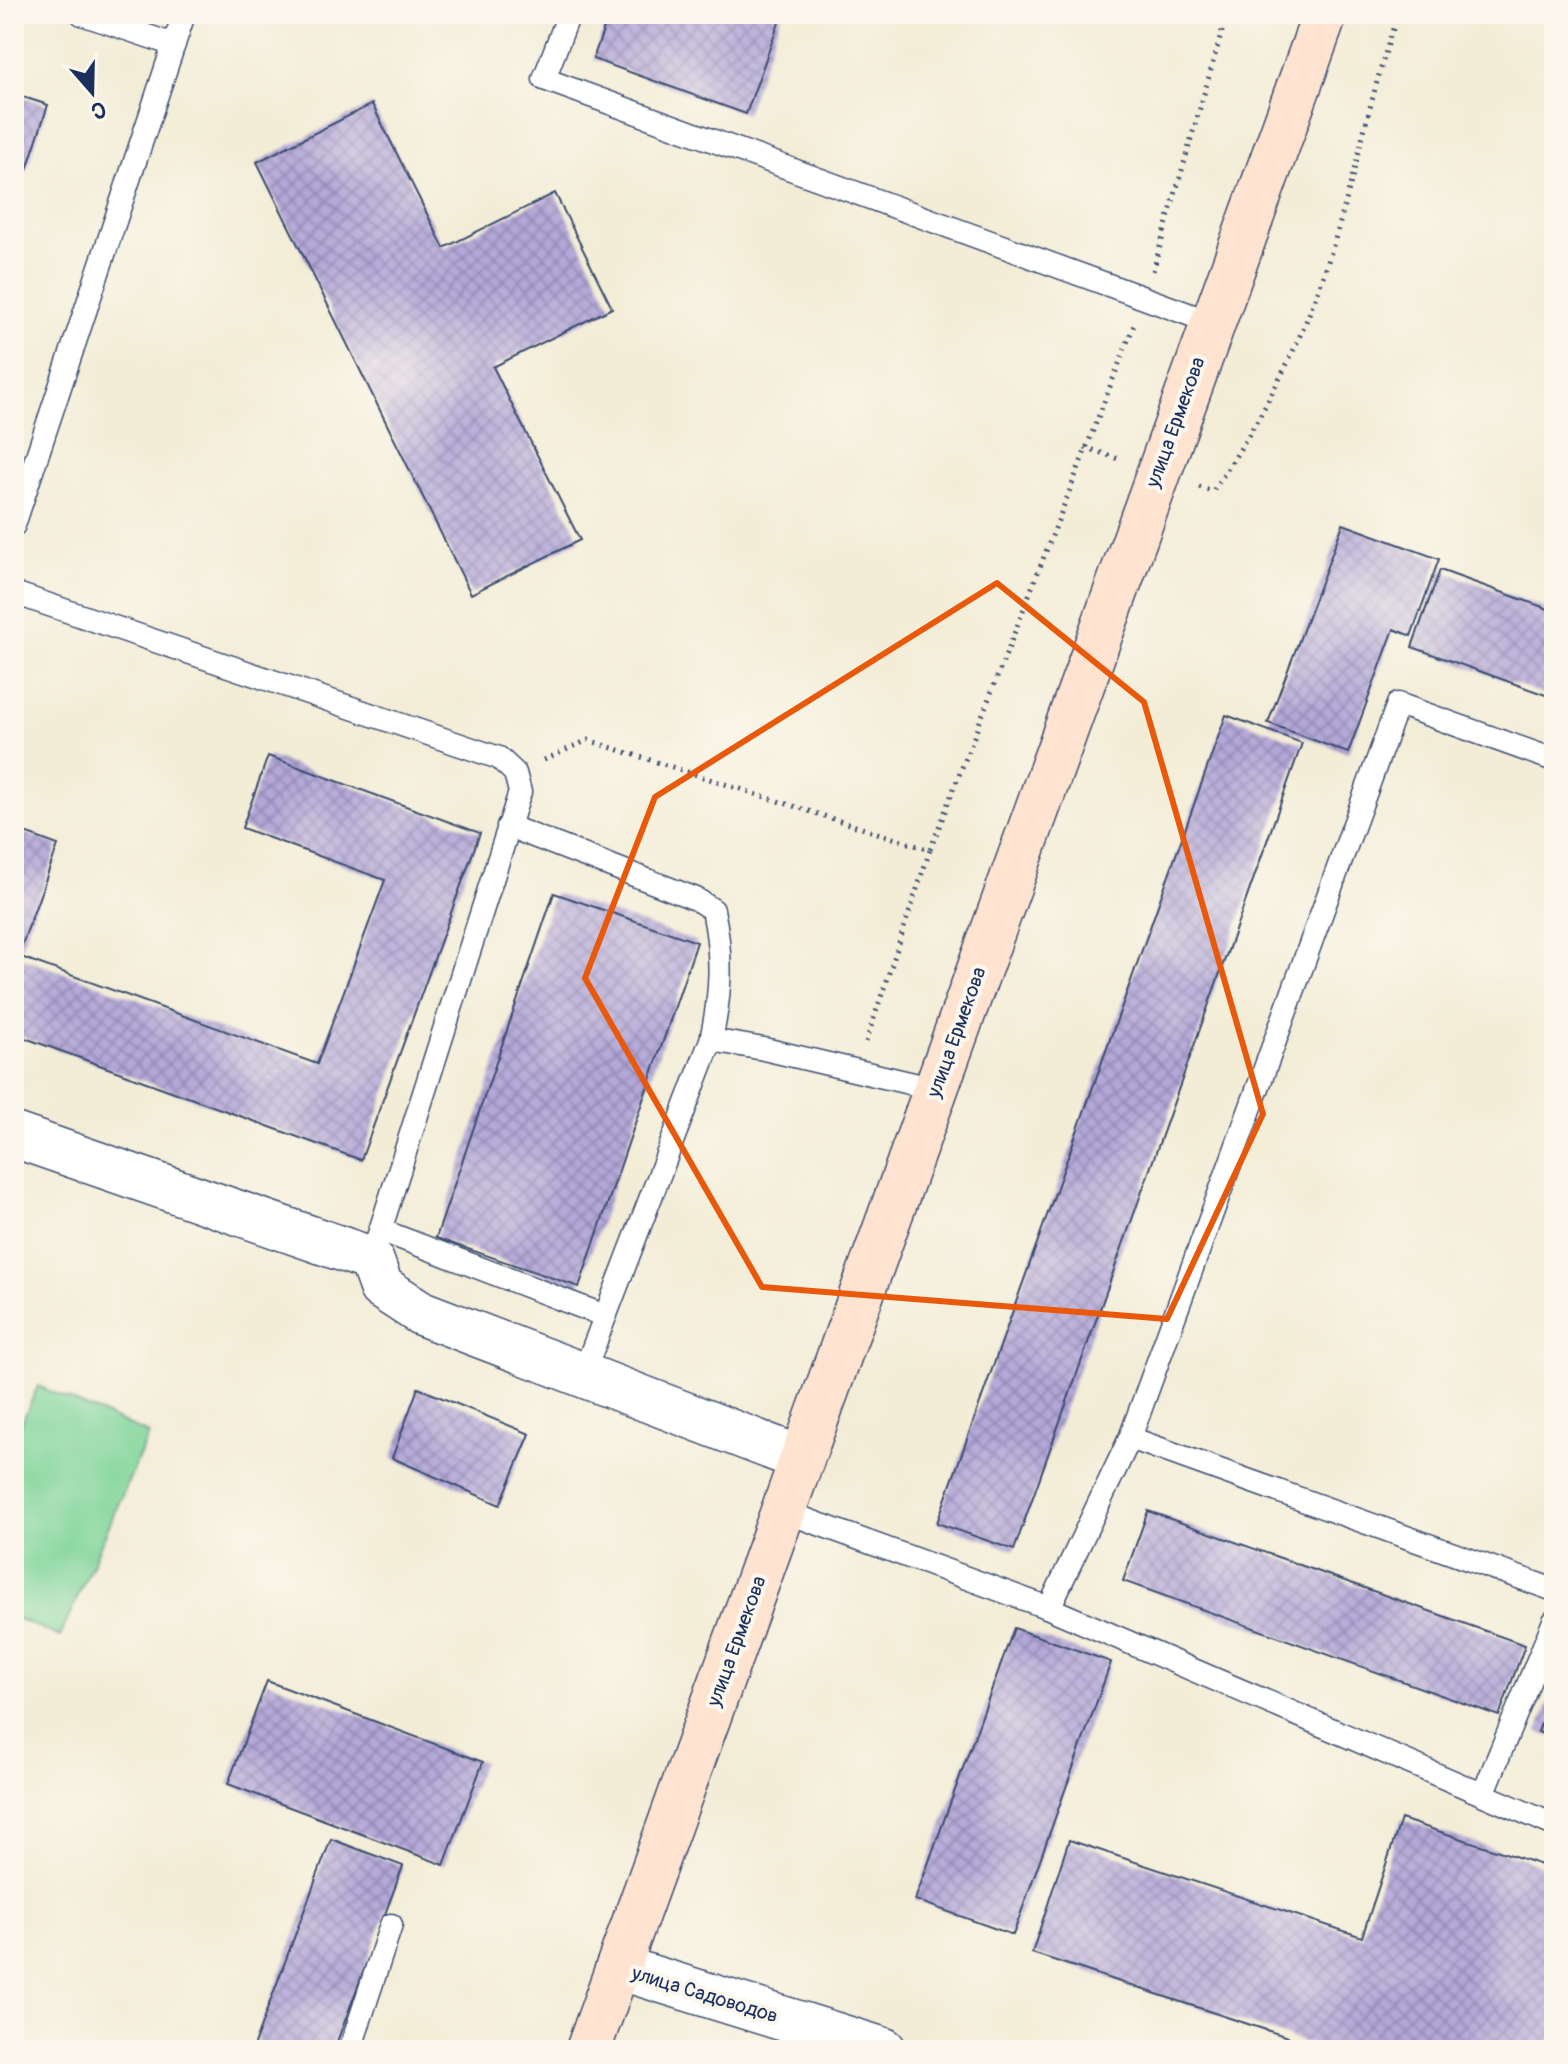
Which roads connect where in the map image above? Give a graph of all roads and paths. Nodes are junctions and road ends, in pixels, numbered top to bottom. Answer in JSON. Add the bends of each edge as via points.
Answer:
{"nodes":[{"id":1,"x":82,"y":14,"type":"edge"},
{"id":2,"x":184,"y":14,"type":"edge"},
{"id":3,"x":569,"y":14,"type":"edge"},
{"id":4,"x":1227,"y":14,"type":"edge"},
{"id":5,"x":1292,"y":14,"type":"edge"},
{"id":6,"x":1325,"y":14,"type":"edge"},
{"id":7,"x":1336,"y":14,"type":"edge"},
{"id":8,"x":1398,"y":14,"type":"edge"},
{"id":9,"x":174,"y":45,"type":"junction"},
{"id":10,"x":1297,"y":98,"type":"junction"},
{"id":11,"x":1145,"y":299,"type":"junction"},
{"id":12,"x":1210,"y":322,"type":"junction"},
{"id":13,"x":1085,"y":447,"type":"junction"},
{"id":14,"x":1156,"y":473,"type":"junction"},
{"id":15,"x":14,"y":525,"type":"edge"},
{"id":16,"x":14,"y":593,"type":"edge"},
{"id":17,"x":1554,"y":760,"type":"edge"},
{"id":18,"x":515,"y":773,"type":"junction"},
{"id":19,"x":508,"y":826,"type":"junction"},
{"id":20,"x":930,"y":850,"type":"junction"},
{"id":21,"x":711,"y":1040,"type":"junction"},
{"id":22,"x":856,"y":1071,"type":"junction"},
{"id":23,"x":935,"y":1089,"type":"junction"},
{"id":24,"x":14,"y":1135,"type":"edge"},
{"id":25,"x":376,"y":1244,"type":"junction"},
{"id":26,"x":605,"y":1316,"type":"junction"},
{"id":27,"x":582,"y":1377,"type":"junction"},
{"id":28,"x":1130,"y":1438,"type":"junction"},
{"id":29,"x":802,"y":1459,"type":"junction"},
{"id":30,"x":783,"y":1511,"type":"junction"},
{"id":31,"x":1554,"y":1590,"type":"edge"},
{"id":32,"x":1049,"y":1608,"type":"junction"},
{"id":33,"x":1554,"y":1621,"type":"edge"},
{"id":34,"x":1484,"y":1792,"type":"junction"},
{"id":35,"x":1554,"y":1825,"type":"edge"},
{"id":36,"x":391,"y":1925,"type":"dead end"},
{"id":37,"x":618,"y":1967,"type":"junction"},
{"id":38,"x":350,"y":2050,"type":"edge"},
{"id":39,"x":588,"y":2050,"type":"edge"},
{"id":40,"x":884,"y":2050,"type":"edge"}],
"edges":[{"from":1,"to":9,"type":"lane"},
{"from":2,"to":9,"type":"lane"},
{"from":3,"to":11,"type":"lane","via":[[544,79]]},
{"from":4,"to":11,"type":"path"},
{"from":5,"to":10,"type":"main road"},
{"from":6,"to":10,"type":"main road","name":"улица Ермекова"},
{"from":7,"to":10,"type":"main road"},
{"from":8,"to":14,"type":"path","via":[[1308,319],[1257,426],[1213,491]]},
{"from":9,"to":15,"type":"lane"},
{"from":10,"to":12,"type":"main road","name":"улица Ермекова"},
{"from":11,"to":12,"type":"lane"},
{"from":11,"to":13,"type":"path"},
{"from":12,"to":14,"type":"main road","name":"улица Ермекова"},
{"from":13,"to":14,"type":"path"},
{"from":13,"to":20,"type":"path"},
{"from":14,"to":23,"type":"main road","name":"улица Ермекова"},
{"from":16,"to":18,"type":"lane","via":[[499,758]]},
{"from":17,"to":28,"type":"lane","via":[[1398,704]]},
{"from":18,"to":19,"type":"lane","via":[[520,792]]},
{"from":18,"to":20,"type":"path","via":[[588,740]]},
{"from":19,"to":21,"type":"lane","via":[[713,910],[721,949],[721,992]]},
{"from":19,"to":25,"type":"lane"},
{"from":20,"to":22,"type":"path"},
{"from":21,"to":22,"type":"lane"},
{"from":21,"to":26,"type":"lane"},
{"from":22,"to":23,"type":"lane"},
{"from":23,"to":29,"type":"main road","name":"улица Ермекова"},
{"from":24,"to":25,"type":"street"},
{"from":25,"to":26,"type":"lane"},
{"from":25,"to":27,"type":"street","via":[[381,1287],[421,1313]]},
{"from":26,"to":27,"type":"lane"},
{"from":27,"to":29,"type":"street"},
{"from":28,"to":31,"type":"lane"},
{"from":28,"to":32,"type":"lane"},
{"from":29,"to":30,"type":"main road","name":"улица Ермекова"},
{"from":30,"to":32,"type":"lane"},
{"from":30,"to":37,"type":"main road","name":"улица Ермекова"},
{"from":32,"to":34,"type":"lane"},
{"from":33,"to":34,"type":"lane"},
{"from":34,"to":35,"type":"lane"},
{"from":36,"to":38,"type":"lane"},
{"from":37,"to":39,"type":"main road","name":"улица Ермекова"},
{"from":37,"to":40,"type":"street","name":"улица Садоводов"}]}
